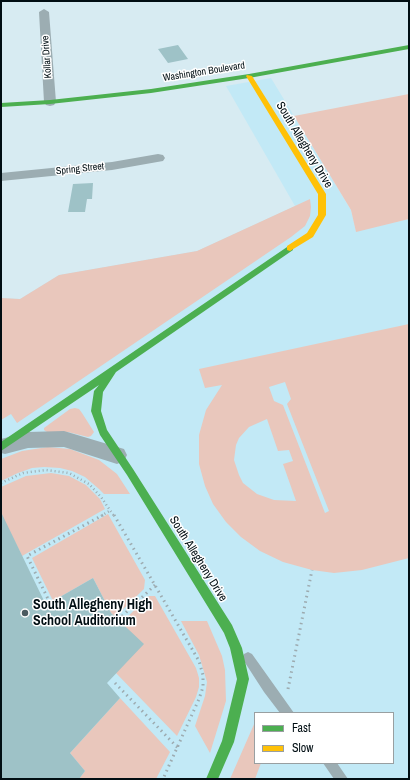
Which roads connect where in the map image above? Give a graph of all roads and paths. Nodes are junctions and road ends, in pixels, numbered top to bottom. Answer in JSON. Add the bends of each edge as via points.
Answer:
{"nodes":[{"id":1,"x":44,"y":12,"type":"dead end"},
{"id":2,"x":409,"y":47,"type":"edge"},
{"id":3,"x":249,"y":76,"type":"junction"},
{"id":4,"x":50,"y":102,"type":"junction"},
{"id":5,"x":1,"y":104,"type":"edge"},
{"id":6,"x":158,"y":158,"type":"dead end"},
{"id":7,"x":1,"y":177,"type":"edge"},
{"id":8,"x":118,"y":366,"type":"junction"},
{"id":9,"x":1,"y":447,"type":"edge"},
{"id":10,"x":117,"y":455,"type":"junction"},
{"id":11,"x":1,"y":483,"type":"edge"},
{"id":12,"x":110,"y":510,"type":"junction"},
{"id":13,"x":312,"y":570,"type":"dead end"},
{"id":14,"x":154,"y":585,"type":"junction"},
{"id":15,"x":50,"y":603,"type":"dead end"},
{"id":16,"x":118,"y":620,"type":"dead end"},
{"id":17,"x":228,"y":629,"type":"junction"},
{"id":18,"x":115,"y":683,"type":"dead end"},
{"id":19,"x":288,"y":694,"type":"dead end"},
{"id":20,"x":287,"y":712,"type":"edge"},
{"id":21,"x":178,"y":748,"type":"junction"},
{"id":22,"x":330,"y":764,"type":"edge"},
{"id":23,"x":163,"y":779,"type":"edge"},
{"id":24,"x":212,"y":779,"type":"edge"},
{"id":25,"x":342,"y":779,"type":"edge"}],
"edges":[{"from":1,"to":4,"type":"street","name":"Kollar Drive"},
{"from":2,"to":3,"type":"street","name":"Washington Boulevard"},
{"from":3,"to":4,"type":"street","name":"Washington Boulevard","via":[[152,91]]},
{"from":3,"to":8,"type":"street","name":"South Allegheny Drive","via":[[322,194],[322,215],[310,235]]},
{"from":4,"to":5,"type":"street","name":"Washington Boulevard"},
{"from":6,"to":7,"type":"street","name":"Spring Street","via":[[112,166]]},
{"from":8,"to":9,"type":"street","name":"South Allegheny Drive"},
{"from":8,"to":10,"type":"street","name":"South Allegheny Drive","via":[[99,391],[96,411],[103,432]]},
{"from":9,"to":10,"type":"street","via":[[28,440],[64,439]]},
{"from":10,"to":17,"type":"street","name":"South Allegheny Drive"},
{"from":11,"to":12,"type":"path","via":[[37,470],[69,473],[90,484]]},
{"from":12,"to":14,"type":"path"},
{"from":12,"to":15,"type":"path","via":[[28,556],[31,568]]},
{"from":13,"to":19,"type":"path"},
{"from":14,"to":16,"type":"path"},
{"from":14,"to":21,"type":"path","via":[[198,661],[203,675],[199,699]]},
{"from":17,"to":20,"type":"lane"},
{"from":17,"to":24,"type":"street","name":"South Allegheny Drive","via":[[236,648],[242,679],[228,742]]},
{"from":18,"to":21,"type":"path"},
{"from":21,"to":23,"type":"path"},
{"from":22,"to":25,"type":"lane"}]}
